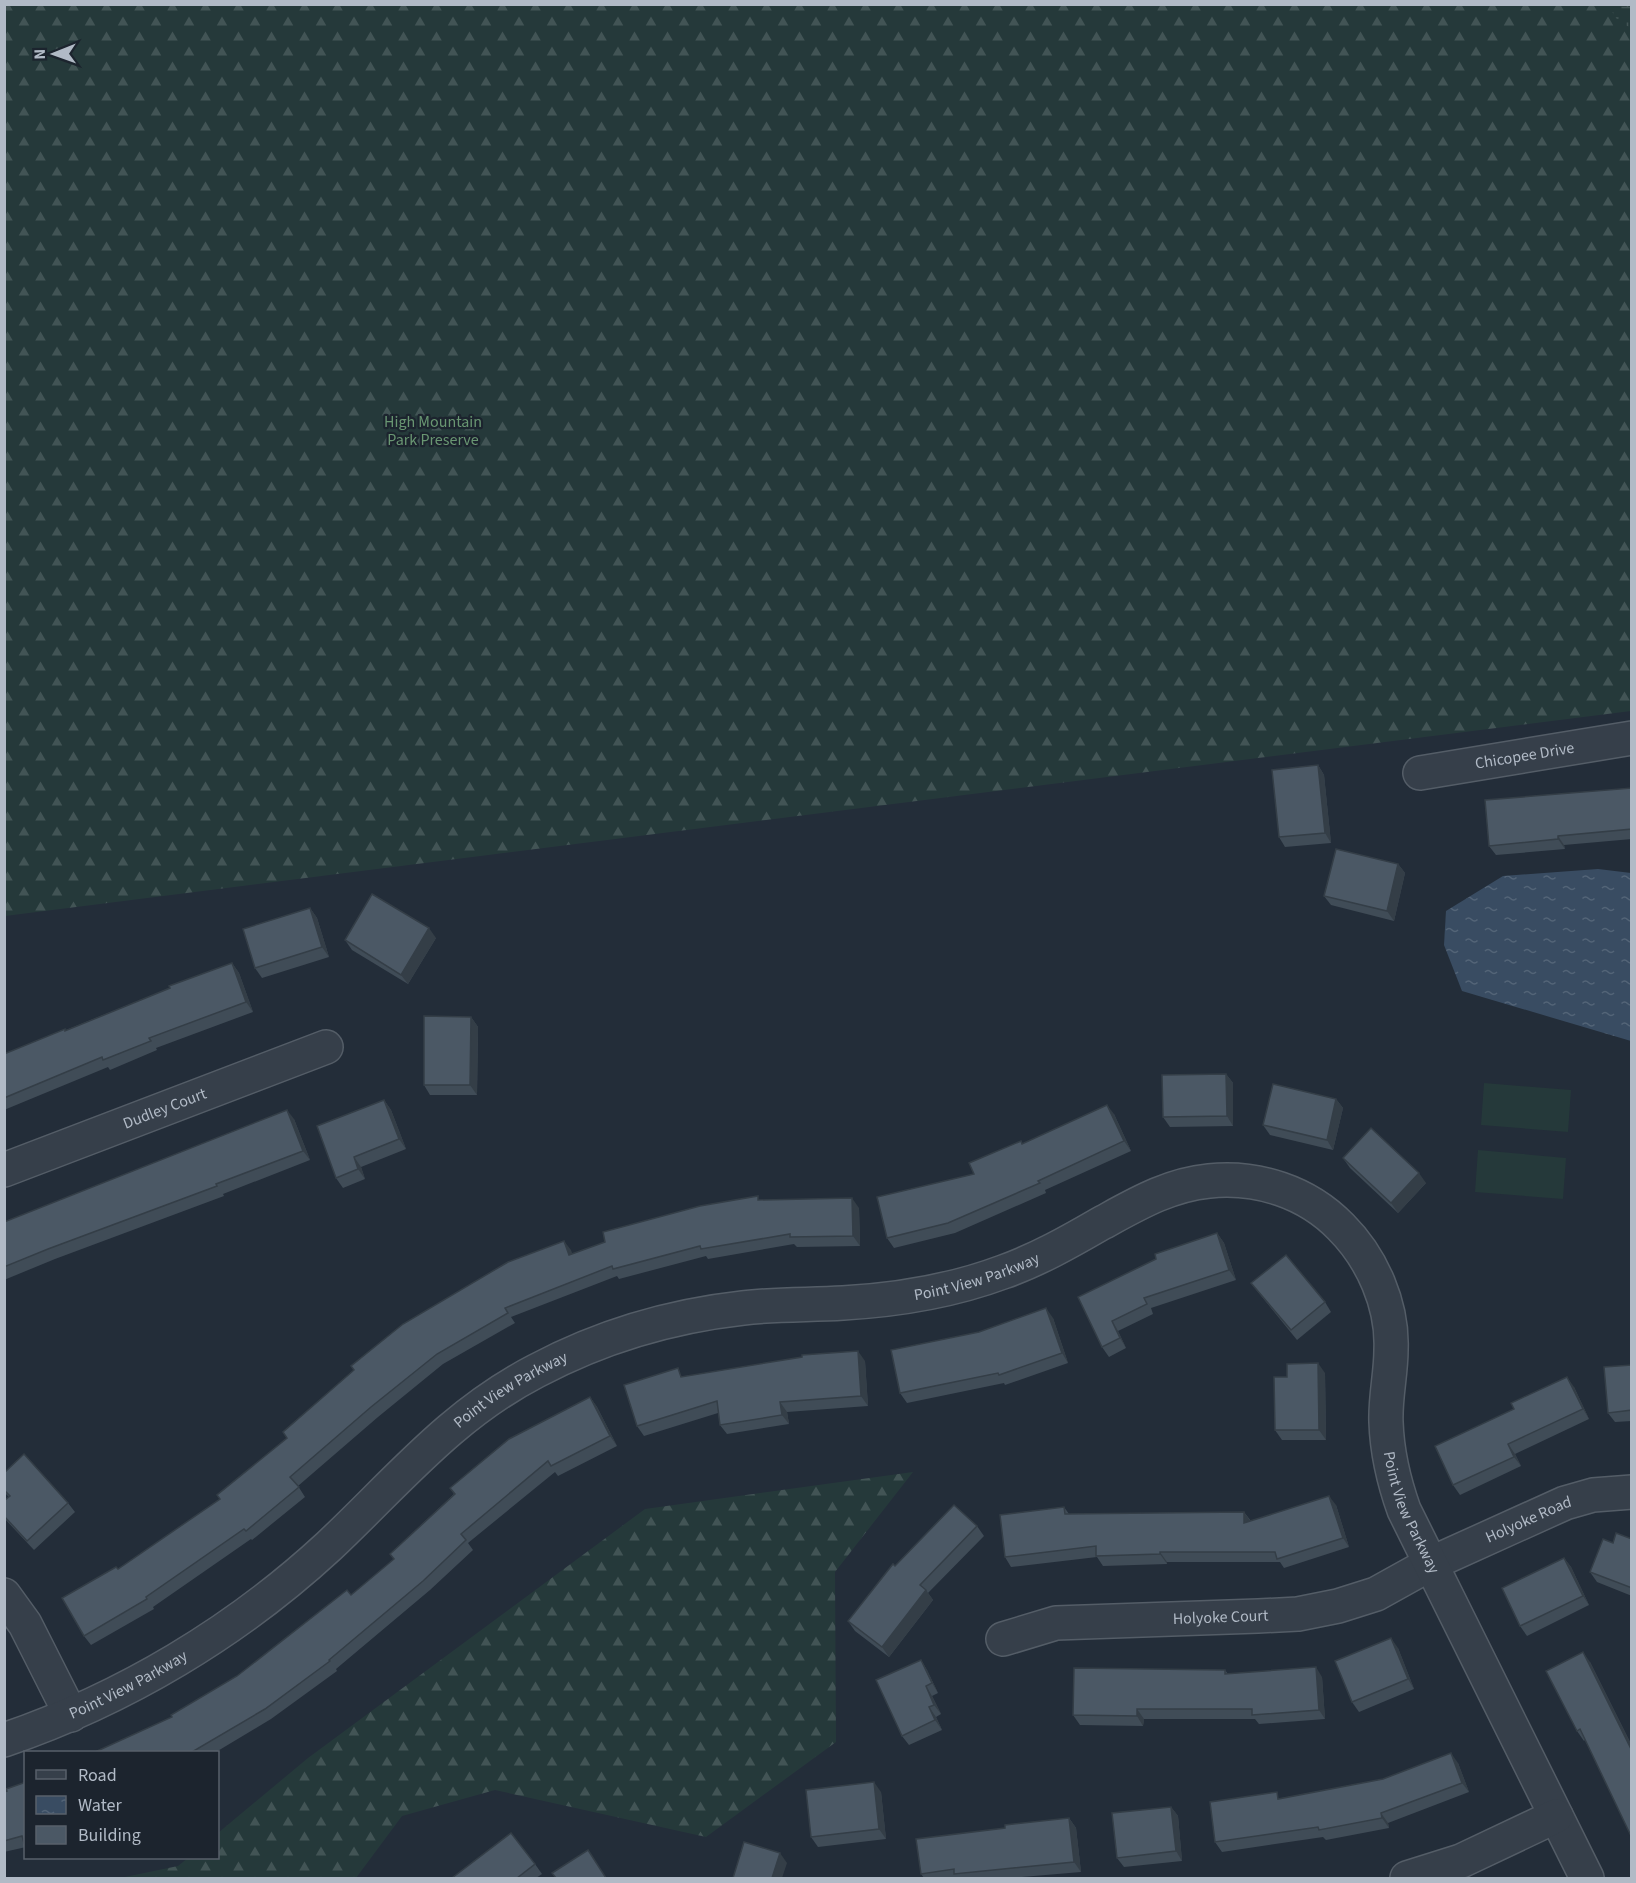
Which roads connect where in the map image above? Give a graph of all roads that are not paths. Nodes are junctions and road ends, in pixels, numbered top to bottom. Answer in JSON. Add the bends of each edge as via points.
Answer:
{"nodes":[{"id":1,"x":1632,"y":738,"type":"edge"},
{"id":2,"x":1420,"y":773,"type":"dead end"},
{"id":3,"x":326,"y":1047,"type":"dead end"},
{"id":4,"x":4,"y":1170,"type":"edge"},
{"id":5,"x":1632,"y":1492,"type":"edge"},
{"id":6,"x":1430,"y":1564,"type":"junction"},
{"id":7,"x":4,"y":1595,"type":"edge"},
{"id":8,"x":1003,"y":1639,"type":"dead end"},
{"id":9,"x":71,"y":1714,"type":"junction"},
{"id":10,"x":4,"y":1740,"type":"edge"},
{"id":11,"x":1556,"y":1816,"type":"junction"},
{"id":12,"x":1407,"y":1878,"type":"edge"},
{"id":13,"x":1587,"y":1878,"type":"edge"}],
"edges":[{"from":1,"to":2,"type":"street","name":"Chicopee Drive"},
{"from":3,"to":4,"type":"street","name":"Dudley Court"},
{"from":5,"to":6,"type":"street","name":"Holyoke Road","via":[[1593,1495],[1565,1503]]},
{"from":6,"to":8,"type":"street","name":"Holyoke Court","via":[[1376,1594],[1298,1614],[1056,1623]]},
{"from":6,"to":9,"type":"street","name":"Point View Parkway","via":[[1395,1485],[1387,1445],[1392,1345],[1388,1312],[1367,1259],[1331,1217],[1299,1196],[1241,1180],[1210,1180],[1152,1195],[1049,1253],[953,1287],[902,1298],[746,1307],[690,1316],[583,1348],[490,1398],[463,1419],[398,1476],[328,1547],[218,1634],[158,1672]]},
{"from":6,"to":11,"type":"street","name":"Point View Parkway"},
{"from":7,"to":9,"type":"street","via":[[26,1624]]},
{"from":9,"to":10,"type":"street","name":"Point View Parkway"},
{"from":11,"to":12,"type":"street","via":[[1461,1861]]},
{"from":11,"to":13,"type":"street","name":"Point View Parkway"}]}
